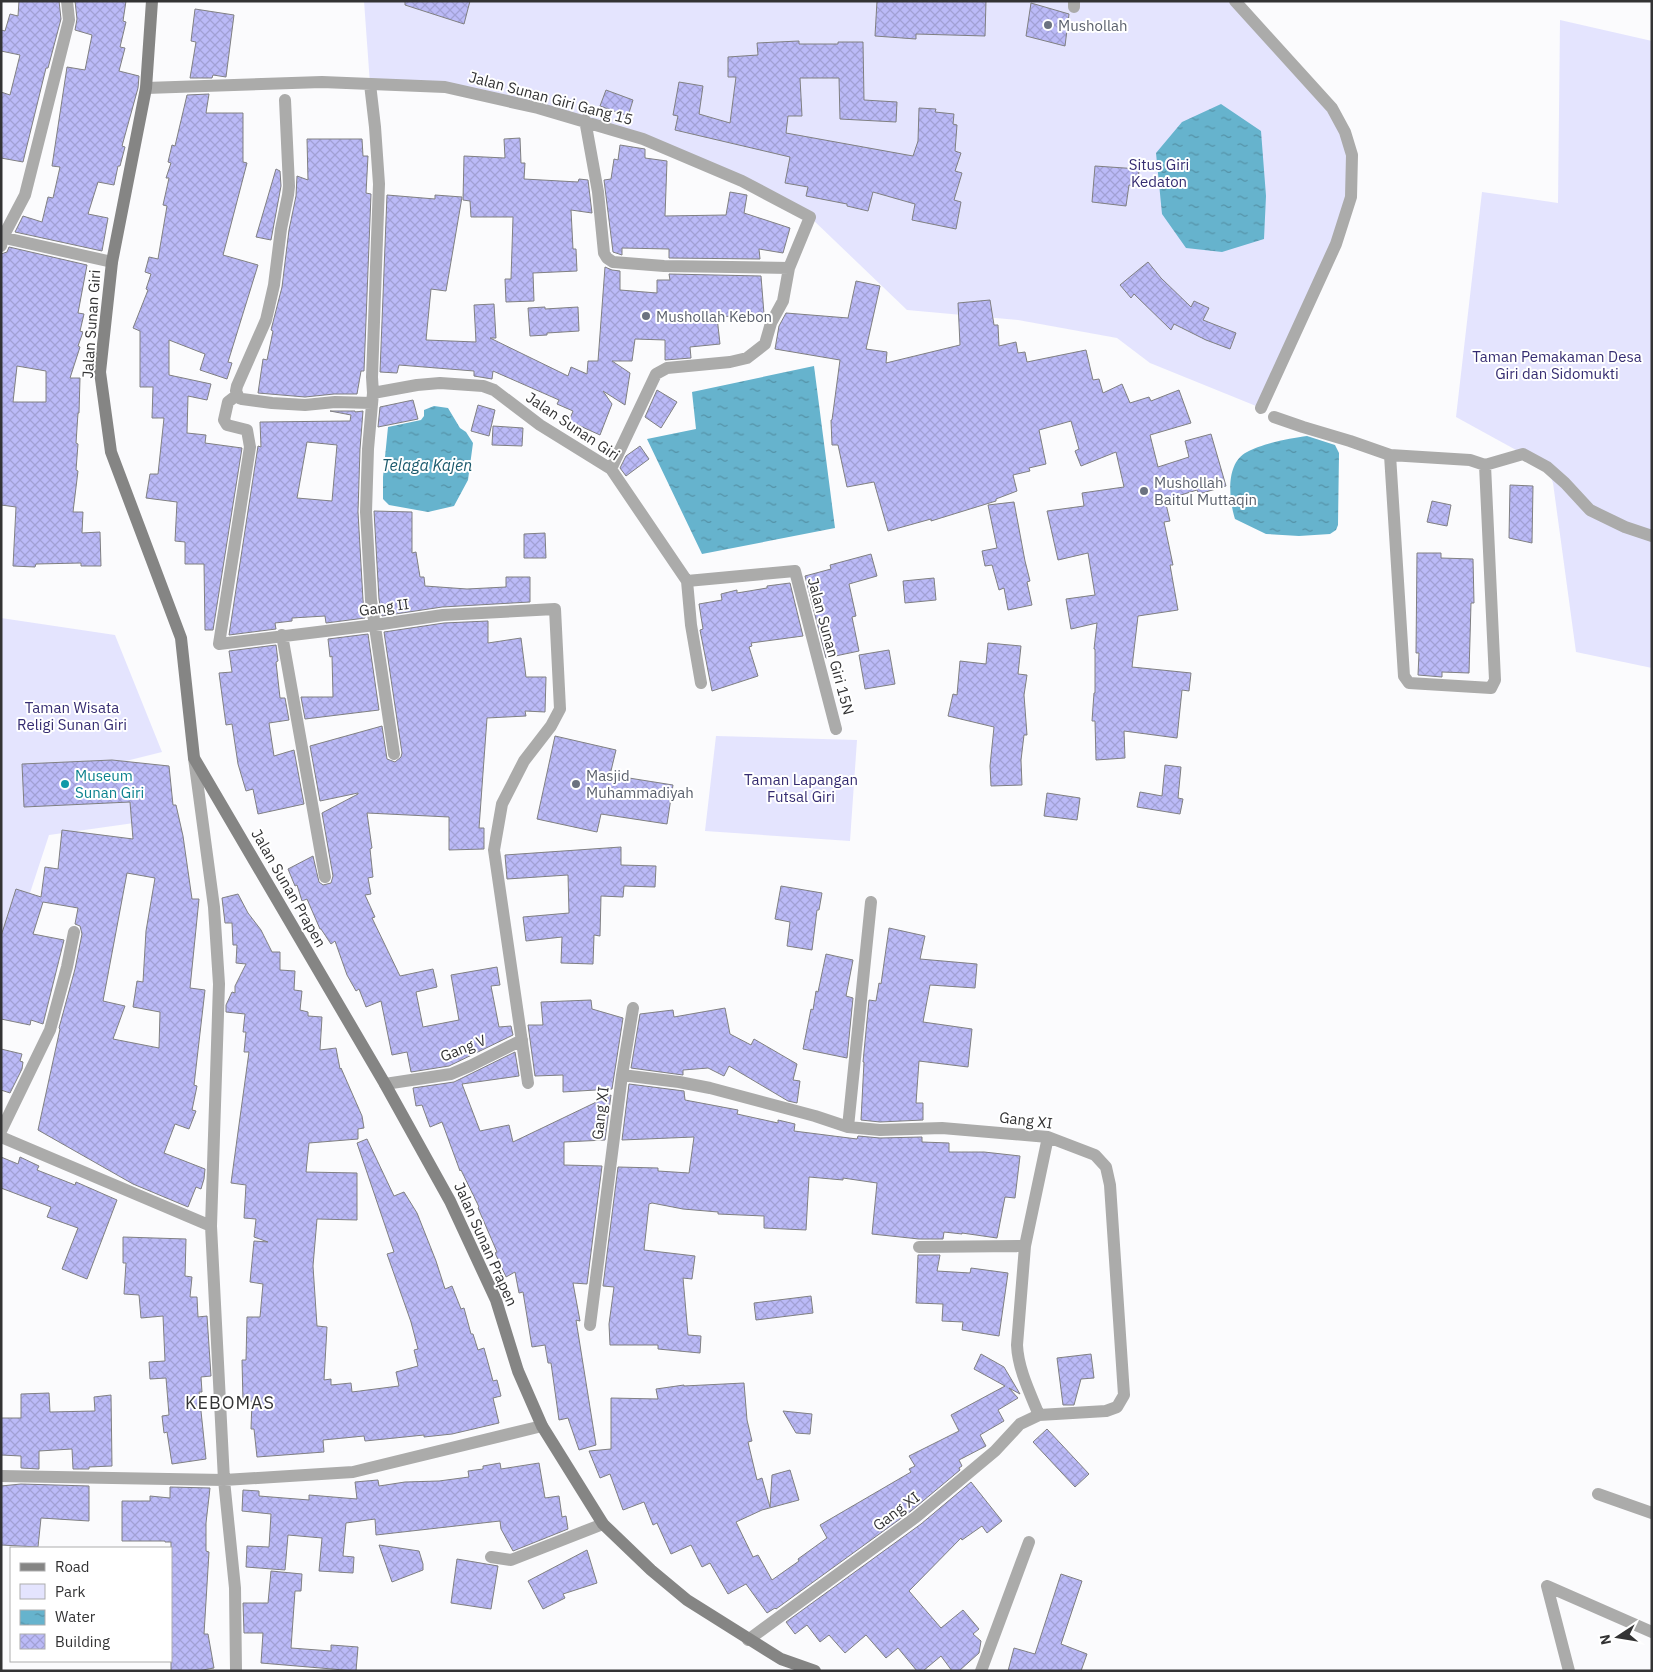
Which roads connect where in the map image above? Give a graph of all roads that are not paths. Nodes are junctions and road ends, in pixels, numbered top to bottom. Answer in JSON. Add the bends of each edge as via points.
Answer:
{"nodes":[{"id":1,"x":67,"y":1,"type":"edge"},
{"id":2,"x":152,"y":1,"type":"edge"},
{"id":3,"x":1235,"y":1,"type":"edge"},
{"id":4,"x":370,"y":84,"type":"junction"},
{"id":5,"x":146,"y":88,"type":"junction"},
{"id":6,"x":286,"y":100,"type":"dead end"},
{"id":7,"x":585,"y":120,"type":"junction"},
{"id":8,"x":2,"y":240,"type":"edge"},
{"id":9,"x":112,"y":262,"type":"junction"},
{"id":10,"x":789,"y":268,"type":"junction"},
{"id":11,"x":237,"y":395,"type":"junction"},
{"id":12,"x":373,"y":398,"type":"junction"},
{"id":13,"x":1260,"y":408,"type":"dead end"},
{"id":14,"x":1274,"y":417,"type":"dead end"},
{"id":15,"x":1390,"y":455,"type":"junction"},
{"id":16,"x":1485,"y":465,"type":"junction"},
{"id":17,"x":611,"y":469,"type":"junction"},
{"id":18,"x":1652,"y":536,"type":"edge"},
{"id":19,"x":687,"y":581,"type":"junction"},
{"id":20,"x":375,"y":625,"type":"junction"},
{"id":21,"x":282,"y":635,"type":"junction"},
{"id":22,"x":701,"y":683,"type":"dead end"},
{"id":23,"x":836,"y":729,"type":"dead end"},
{"id":24,"x":394,"y":754,"type":"dead end"},
{"id":25,"x":194,"y":758,"type":"junction"},
{"id":26,"x":325,"y":877,"type":"dead end"},
{"id":27,"x":871,"y":902,"type":"dead end"},
{"id":28,"x":74,"y":932,"type":"dead end"},
{"id":29,"x":633,"y":1008,"type":"dead end"},
{"id":30,"x":522,"y":1040,"type":"junction"},
{"id":31,"x":622,"y":1075,"type":"junction"},
{"id":32,"x":528,"y":1083,"type":"dead end"},
{"id":33,"x":385,"y":1084,"type":"junction"},
{"id":34,"x":848,"y":1127,"type":"junction"},
{"id":35,"x":1,"y":1131,"type":"edge"},
{"id":36,"x":1,"y":1137,"type":"edge"},
{"id":37,"x":1048,"y":1137,"type":"junction"},
{"id":38,"x":211,"y":1226,"type":"junction"},
{"id":39,"x":1025,"y":1246,"type":"junction"},
{"id":40,"x":919,"y":1247,"type":"dead end"},
{"id":41,"x":590,"y":1325,"type":"dead end"},
{"id":42,"x":1039,"y":1416,"type":"junction"},
{"id":43,"x":542,"y":1426,"type":"junction"},
{"id":44,"x":1,"y":1476,"type":"edge"},
{"id":45,"x":224,"y":1480,"type":"junction"},
{"id":46,"x":1598,"y":1494,"type":"dead end"},
{"id":47,"x":1652,"y":1512,"type":"edge"},
{"id":48,"x":603,"y":1524,"type":"junction"},
{"id":49,"x":1029,"y":1542,"type":"dead end"},
{"id":50,"x":491,"y":1557,"type":"dead end"},
{"id":51,"x":1652,"y":1632,"type":"edge"},
{"id":52,"x":748,"y":1640,"type":"junction"},
{"id":53,"x":236,"y":1671,"type":"edge"},
{"id":54,"x":815,"y":1671,"type":"edge"},
{"id":55,"x":981,"y":1671,"type":"edge"},
{"id":56,"x":1569,"y":1671,"type":"edge"}],
"edges":[{"from":1,"to":8,"type":"street","via":[[68,20],[25,195]]},
{"from":2,"to":5,"type":"main road","name":"Jalan Sunan Giri"},
{"from":3,"to":13,"type":"street","via":[[1332,108],[1345,132],[1352,155],[1351,196],[1336,244]]},
{"from":4,"to":5,"type":"street","name":"Jalan Sunan Giri Gang 15","via":[[322,82]]},
{"from":4,"to":7,"type":"street","name":"Jalan Sunan Giri Gang 15","via":[[445,87]]},
{"from":4,"to":12,"type":"street","via":[[379,184]]},
{"from":5,"to":9,"type":"main road","name":"Jalan Sunan Giri"},
{"from":6,"to":11,"type":"street","via":[[289,186],[274,284],[266,320],[243,371]]},
{"from":7,"to":10,"type":"street","name":"Jalan Sunan Giri Gang 15","via":[[643,139],[742,180],[810,217]]},
{"from":7,"to":10,"type":"street","via":[[607,258],[613,262],[664,266]]},
{"from":8,"to":9,"type":"street"},
{"from":9,"to":25,"type":"main road","name":"Jalan Sunan Giri","via":[[100,372],[111,452],[181,638]]},
{"from":10,"to":17,"type":"street","via":[[783,301],[771,323],[765,344],[748,358],[667,368],[656,374]]},
{"from":11,"to":12,"type":"street","name":"Jalan Sunan Giri","via":[[242,399],[305,405]]},
{"from":11,"to":21,"type":"street","name":"Gang II","via":[[228,402],[224,420],[227,425],[247,430],[250,447],[219,644]]},
{"from":12,"to":17,"type":"street","name":"Jalan Sunan Giri","via":[[417,385],[483,386],[494,390],[540,425]]},
{"from":12,"to":20,"type":"street","via":[[366,512]]},
{"from":14,"to":15,"type":"street"},
{"from":15,"to":16,"type":"street","via":[[1470,460]]},
{"from":15,"to":16,"type":"street","via":[[1404,676],[1409,683],[1491,688],[1494,684]]},
{"from":16,"to":18,"type":"street","via":[[1523,454],[1565,482],[1590,510]]},
{"from":17,"to":19,"type":"street","name":"Jalan Sunan Giri"},
{"from":19,"to":22,"type":"street"},
{"from":19,"to":23,"type":"street","name":"Jalan Sunan Giri 15N","via":[[795,571]]},
{"from":20,"to":21,"type":"street","name":"Gang II"},
{"from":20,"to":24,"type":"street"},
{"from":20,"to":30,"type":"street","name":"Gang II","via":[[443,615],[555,609],[560,709],[552,726],[524,761],[502,804],[494,850]]},
{"from":21,"to":26,"type":"street"},
{"from":25,"to":33,"type":"main road","name":"Jalan Sunan Prapen"},
{"from":25,"to":38,"type":"street","via":[[214,907],[219,984]]},
{"from":27,"to":34,"type":"street"},
{"from":28,"to":35,"type":"street","via":[[50,1030]]},
{"from":29,"to":31,"type":"street"},
{"from":30,"to":32,"type":"street"},
{"from":30,"to":33,"type":"street","name":"Gang V","via":[[451,1074]]},
{"from":31,"to":34,"type":"street","name":"Gang XI","via":[[710,1088]]},
{"from":31,"to":41,"type":"street","name":"Gang XI"},
{"from":33,"to":43,"type":"main road","name":"Jalan Sunan Prapen","via":[[450,1201],[496,1300],[518,1371]]},
{"from":34,"to":37,"type":"street","name":"Gang XI","via":[[880,1130],[942,1128]]},
{"from":36,"to":38,"type":"street"},
{"from":37,"to":39,"type":"street"},
{"from":37,"to":42,"type":"street","name":"Gang XI","via":[[1095,1156],[1106,1167],[1110,1185],[1124,1396],[1117,1407],[1106,1411]]},
{"from":38,"to":45,"type":"street"},
{"from":39,"to":40,"type":"street"},
{"from":39,"to":42,"type":"street","via":[[1017,1356]]},
{"from":42,"to":52,"type":"street","name":"Gang XI","via":[[1020,1424],[995,1450],[916,1517]]},
{"from":43,"to":45,"type":"street","via":[[353,1472]]},
{"from":43,"to":48,"type":"main road","name":"Jalan Sunan Prapen"},
{"from":44,"to":45,"type":"street"},
{"from":45,"to":53,"type":"street","via":[[235,1588]]},
{"from":46,"to":47,"type":"street"},
{"from":48,"to":50,"type":"street","via":[[512,1560]]},
{"from":48,"to":52,"type":"main road","name":"Jalan Sunan Prapen","via":[[687,1600]]},
{"from":49,"to":55,"type":"street"},
{"from":51,"to":56,"type":"street","via":[[1547,1586]]},
{"from":52,"to":54,"type":"main road","name":"Jalan Sunan Prapen"}]}
